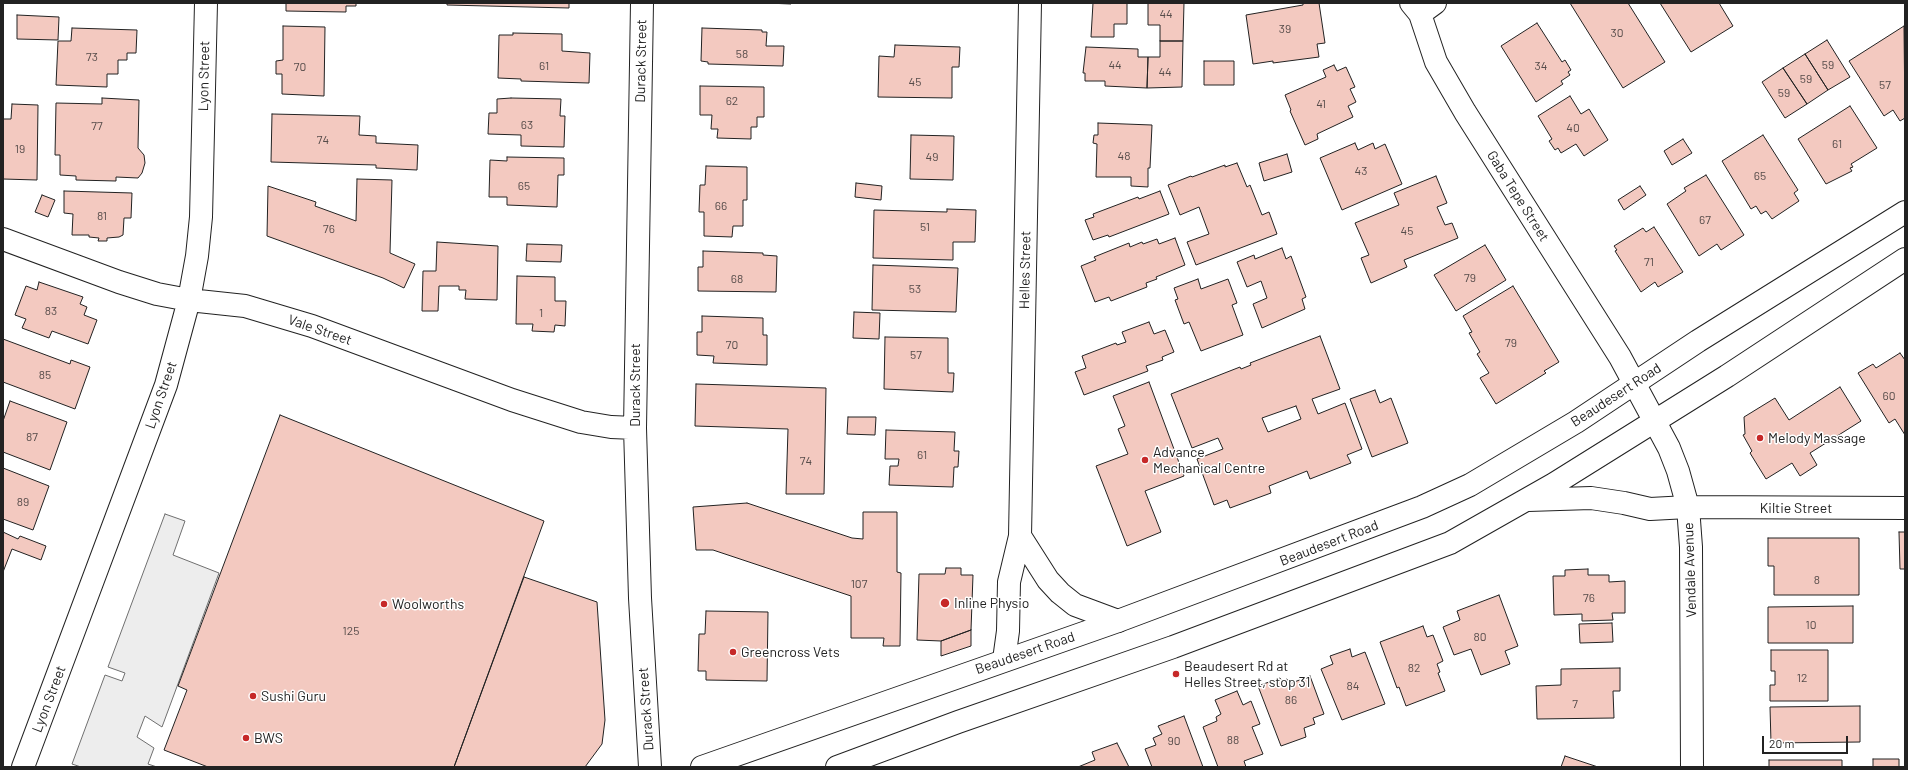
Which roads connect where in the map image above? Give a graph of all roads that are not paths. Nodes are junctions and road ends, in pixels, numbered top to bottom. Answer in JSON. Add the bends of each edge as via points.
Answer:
{"nodes":[{"id":1,"x":206,"y":3,"type":"edge"},
{"id":2,"x":642,"y":3,"type":"edge"},
{"id":3,"x":1030,"y":3,"type":"edge"},
{"id":4,"x":1422,"y":7,"type":"edge"},
{"id":5,"x":1905,"y":212,"type":"edge"},
{"id":6,"x":3,"y":239,"type":"edge"},
{"id":7,"x":1905,"y":258,"type":"edge"},
{"id":8,"x":189,"y":300,"type":"junction"},
{"id":9,"x":1634,"y":384,"type":"junction"},
{"id":10,"x":1653,"y":420,"type":"junction"},
{"id":11,"x":635,"y":428,"type":"junction"},
{"id":12,"x":1525,"y":500,"type":"junction"},
{"id":13,"x":1688,"y":507,"type":"junction"},
{"id":14,"x":1905,"y":508,"type":"edge"},
{"id":15,"x":1020,"y":536,"type":"junction"},
{"id":16,"x":1118,"y":621,"type":"junction"},
{"id":17,"x":1004,"y":660,"type":"junction"},
{"id":18,"x":23,"y":767,"type":"edge"},
{"id":19,"x":650,"y":767,"type":"edge"},
{"id":20,"x":702,"y":767,"type":"edge"},
{"id":21,"x":837,"y":767,"type":"edge"},
{"id":22,"x":1692,"y":767,"type":"edge"}],
"edges":[{"from":1,"to":8,"type":"main road","name":"Lyon Street","via":[[201,217]]},
{"from":2,"to":11,"type":"main road","name":"Durack Street"},
{"from":3,"to":15,"type":"main road","name":"Helles Street"},
{"from":4,"to":9,"type":"main road","name":"Gaba Tepe Street","via":[[1436,62],[1620,357]]},
{"from":5,"to":9,"type":"main road","name":"Beaudesert Road","via":[[1698,341]]},
{"from":6,"to":8,"type":"main road","name":"Vale Street","via":[[143,290]]},
{"from":7,"to":10,"type":"main road","via":[[1727,376]]},
{"from":8,"to":11,"type":"main road","name":"Vale Street","via":[[252,308],[312,326],[512,400],[581,422]]},
{"from":8,"to":18,"type":"main road","name":"Lyon Street","via":[[166,385]]},
{"from":9,"to":10,"type":"main road","name":"Vendale Avenue"},
{"from":9,"to":16,"type":"main road","name":"Beaudesert Road","via":[[1470,485],[1422,508]]},
{"from":10,"to":12,"type":"main road"},
{"from":10,"to":13,"type":"main road","name":"Vendale Avenue","via":[[1678,470]]},
{"from":11,"to":19,"type":"main road","name":"Durack Street","via":[[640,598]]},
{"from":12,"to":13,"type":"main road","name":"Kiltie Street","via":[[1591,498],[1624,502],[1650,509]]},
{"from":12,"to":21,"type":"main road","via":[[1450,543],[1174,647]]},
{"from":13,"to":14,"type":"main road","name":"Kiltie Street"},
{"from":13,"to":22,"type":"main road","name":"Vendale Avenue","via":[[1691,547]]},
{"from":15,"to":16,"type":"main road","via":[[1048,580],[1060,593],[1076,605]]},
{"from":15,"to":17,"type":"main road","name":"Helles Street","via":[[1009,582],[1008,632]]},
{"from":16,"to":17,"type":"main road","name":"Beaudesert Road"},
{"from":17,"to":20,"type":"main road","name":"Beaudesert Road"}]}
